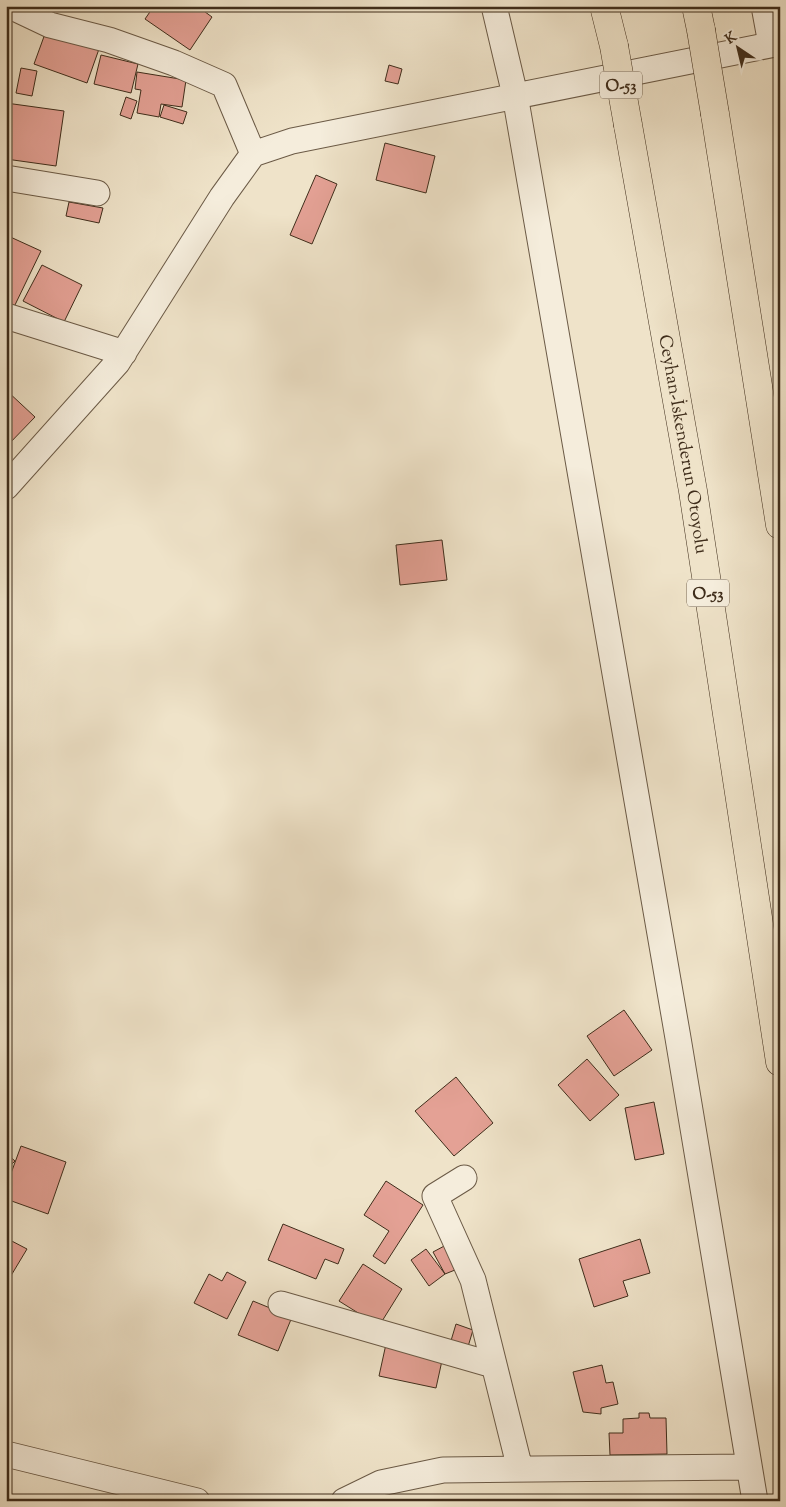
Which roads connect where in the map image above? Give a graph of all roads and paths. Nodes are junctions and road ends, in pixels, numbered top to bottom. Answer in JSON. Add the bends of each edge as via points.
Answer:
{"nodes":[{"id":1,"x":10,"y":6,"type":"edge"},
{"id":2,"x":494,"y":6,"type":"edge"},
{"id":3,"x":604,"y":6,"type":"edge"},
{"id":4,"x":764,"y":6,"type":"edge"},
{"id":5,"x":698,"y":18,"type":"edge"},
{"id":6,"x":775,"y":44,"type":"edge"},
{"id":7,"x":515,"y":95,"type":"junction"},
{"id":8,"x":253,"y":154,"type":"junction"},
{"id":9,"x":6,"y":178,"type":"edge"},
{"id":10,"x":97,"y":193,"type":"dead end"},
{"id":11,"x":6,"y":316,"type":"edge"},
{"id":12,"x":124,"y":353,"type":"junction"},
{"id":13,"x":6,"y":487,"type":"edge"},
{"id":14,"x":780,"y":524,"type":"edge"},
{"id":15,"x":780,"y":1062,"type":"edge"},
{"id":16,"x":464,"y":1178,"type":"dead end"},
{"id":17,"x":281,"y":1304,"type":"dead end"},
{"id":18,"x":493,"y":1365,"type":"junction"},
{"id":19,"x":6,"y":1454,"type":"edge"},
{"id":20,"x":748,"y":1467,"type":"junction"},
{"id":21,"x":520,"y":1469,"type":"junction"},
{"id":22,"x":197,"y":1501,"type":"edge"},
{"id":23,"x":344,"y":1501,"type":"edge"},
{"id":24,"x":755,"y":1501,"type":"edge"}],
"edges":[{"from":1,"to":8,"type":"street","via":[[50,25],[109,40],[224,85]]},
{"from":2,"to":7,"type":"street"},
{"from":3,"to":15,"type":"highway","name":"Ceyhan-İskenderun Otoyolu","number":"O-53","bridge":true,"via":[[614,46],[693,491]]},
{"from":4,"to":6,"type":"street"},
{"from":5,"to":14,"type":"highway","bridge":true},
{"from":6,"to":7,"type":"street"},
{"from":7,"to":8,"type":"street","via":[[292,140]]},
{"from":7,"to":20,"type":"street","via":[[678,1038]]},
{"from":8,"to":12,"type":"street","via":[[222,197]]},
{"from":9,"to":10,"type":"street"},
{"from":11,"to":12,"type":"street"},
{"from":12,"to":13,"type":"street"},
{"from":16,"to":18,"type":"street","via":[[435,1196],[473,1280]]},
{"from":17,"to":18,"type":"street"},
{"from":18,"to":21,"type":"street"},
{"from":19,"to":22,"type":"street"},
{"from":20,"to":21,"type":"street"},
{"from":20,"to":24,"type":"street"},
{"from":21,"to":23,"type":"street","via":[[443,1470],[381,1483]]}]}
